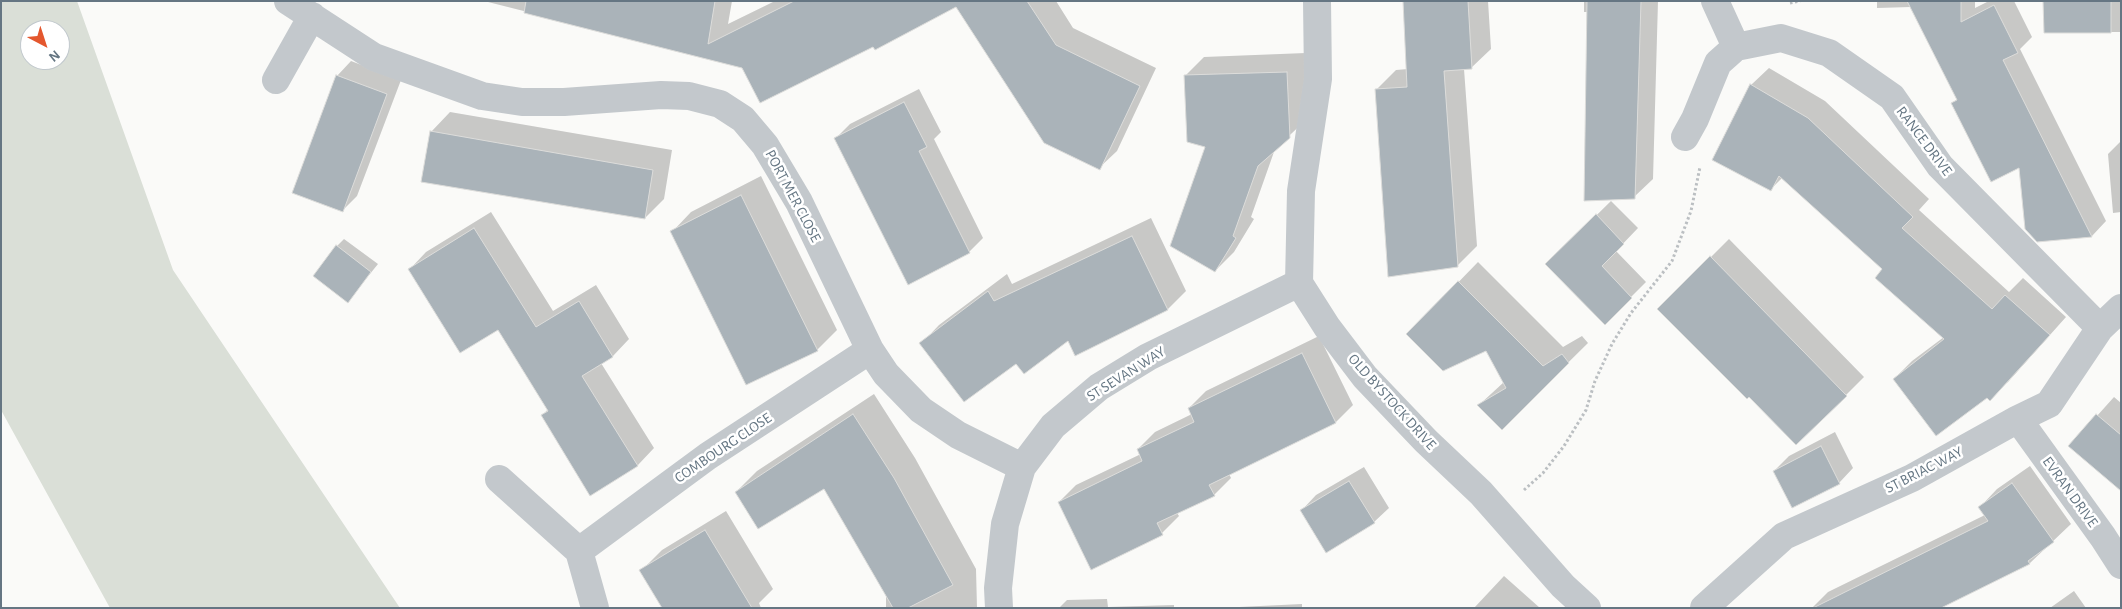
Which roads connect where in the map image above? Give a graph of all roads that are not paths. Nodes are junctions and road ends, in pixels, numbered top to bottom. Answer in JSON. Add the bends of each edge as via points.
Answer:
{"nodes":[{"id":1,"x":288,"y":1,"type":"edge"},
{"id":2,"x":1316,"y":1,"type":"edge"},
{"id":3,"x":1715,"y":1,"type":"edge"},
{"id":4,"x":312,"y":16,"type":"junction"},
{"id":5,"x":1736,"y":47,"type":"junction"},
{"id":6,"x":276,"y":80,"type":"dead end"},
{"id":7,"x":1690,"y":128,"type":"road end"},
{"id":8,"x":1299,"y":283,"type":"junction"},
{"id":9,"x":2121,"y":308,"type":"edge"},
{"id":10,"x":2100,"y":328,"type":"junction"},
{"id":11,"x":870,"y":350,"type":"junction"},
{"id":12,"x":2018,"y":419,"type":"junction"},
{"id":13,"x":1022,"y":467,"type":"junction"},
{"id":14,"x":500,"y":479,"type":"dead end"},
{"id":15,"x":579,"y":551,"type":"junction"},
{"id":16,"x":2121,"y":565,"type":"edge"},
{"id":17,"x":595,"y":608,"type":"edge"},
{"id":18,"x":999,"y":608,"type":"edge"},
{"id":19,"x":1587,"y":608,"type":"edge"},
{"id":20,"x":1704,"y":608,"type":"edge"}],
"edges":[{"from":1,"to":4,"type":"street","name":"PORT MER CLOSE"},
{"from":2,"to":8,"type":"street","via":[[1318,79],[1301,191]]},
{"from":3,"to":5,"type":"street"},
{"from":4,"to":6,"type":"street"},
{"from":4,"to":11,"type":"street","name":"PORT MER CLOSE","via":[[374,57],[482,96],[522,102],[556,102],[661,95],[689,96],[720,104],[743,119],[765,145],[799,202]]},
{"from":5,"to":7,"type":"street","via":[[1718,63]]},
{"from":5,"to":10,"type":"street","name":"RANCE DRIVE","via":[[1781,38],[1829,52],[1892,97],[1940,166]]},
{"from":8,"to":13,"type":"street","name":"ST SEVAN WAY","via":[[1148,357],[1099,388],[1053,426]]},
{"from":8,"to":19,"type":"street","name":"OLD BYSTOCK DRIVE","via":[[1365,377]]},
{"from":9,"to":10,"type":"street","name":"ST BRIAC WAY"},
{"from":10,"to":12,"type":"street","name":"ST BRIAC WAY","via":[[2049,404]]},
{"from":11,"to":13,"type":"street","name":"PORT MER CLOSE","via":[[886,374],[921,410],[958,435]]},
{"from":11,"to":15,"type":"street","name":"COMBOURG CLOSE","via":[[708,456]]},
{"from":12,"to":16,"type":"street","name":"EVRAN DRIVE"},
{"from":12,"to":20,"type":"street","name":"ST BRIAC WAY","via":[[1912,478],[1784,536]]},
{"from":13,"to":18,"type":"street","name":"ST SEVAN WAY","via":[[1005,524]]},
{"from":14,"to":15,"type":"street"},
{"from":15,"to":17,"type":"street"}]}
